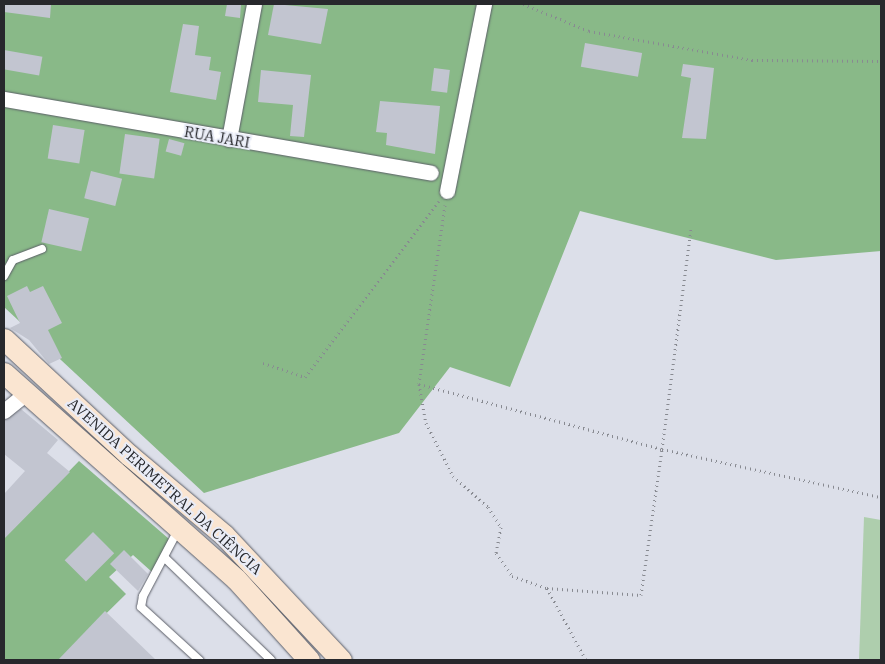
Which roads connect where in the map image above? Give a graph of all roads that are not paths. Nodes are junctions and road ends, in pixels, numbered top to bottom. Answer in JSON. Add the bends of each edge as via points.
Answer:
{"nodes":[{"id":1,"x":254,"y":4,"type":"edge"},
{"id":2,"x":484,"y":4,"type":"edge"},
{"id":3,"x":4,"y":99,"type":"edge"},
{"id":4,"x":229,"y":139,"type":"junction"},
{"id":5,"x":431,"y":173,"type":"dead end"},
{"id":6,"x":447,"y":191,"type":"road end"},
{"id":7,"x":42,"y":249,"type":"dead end"},
{"id":8,"x":4,"y":276,"type":"edge"},
{"id":9,"x":4,"y":339,"type":"edge"},
{"id":10,"x":4,"y":373,"type":"edge"},
{"id":11,"x":26,"y":393,"type":"junction"},
{"id":12,"x":4,"y":411,"type":"edge"},
{"id":13,"x":178,"y":530,"type":"junction"},
{"id":14,"x":165,"y":558,"type":"junction"},
{"id":15,"x":305,"y":659,"type":"edge"},
{"id":16,"x":199,"y":660,"type":"edge"},
{"id":17,"x":270,"y":660,"type":"edge"},
{"id":18,"x":341,"y":660,"type":"edge"}],
"edges":[{"from":1,"to":4,"type":"street"},
{"from":2,"to":6,"type":"street"},
{"from":3,"to":4,"type":"street","name":"RUA JARI"},
{"from":4,"to":5,"type":"street","name":"RUA JARI"},
{"from":7,"to":8,"type":"lane","via":[[13,260]]},
{"from":9,"to":18,"type":"main road","name":"AVENIDA PERIMETRAL DA CIÊNCIA","via":[[129,455],[224,535]]},
{"from":10,"to":11,"type":"main road","name":"AVENIDA PERIMETRAL DA CIÊNCIA"},
{"from":11,"to":12,"type":"street"},
{"from":11,"to":13,"type":"main road","name":"AVENIDA PERIMETRAL DA CIÊNCIA"},
{"from":13,"to":14,"type":"lane"},
{"from":13,"to":15,"type":"main road","name":"AVENIDA PERIMETRAL DA CIÊNCIA","via":[[236,579]]},
{"from":14,"to":16,"type":"lane","via":[[143,596],[141,607]]},
{"from":14,"to":17,"type":"lane"}]}
